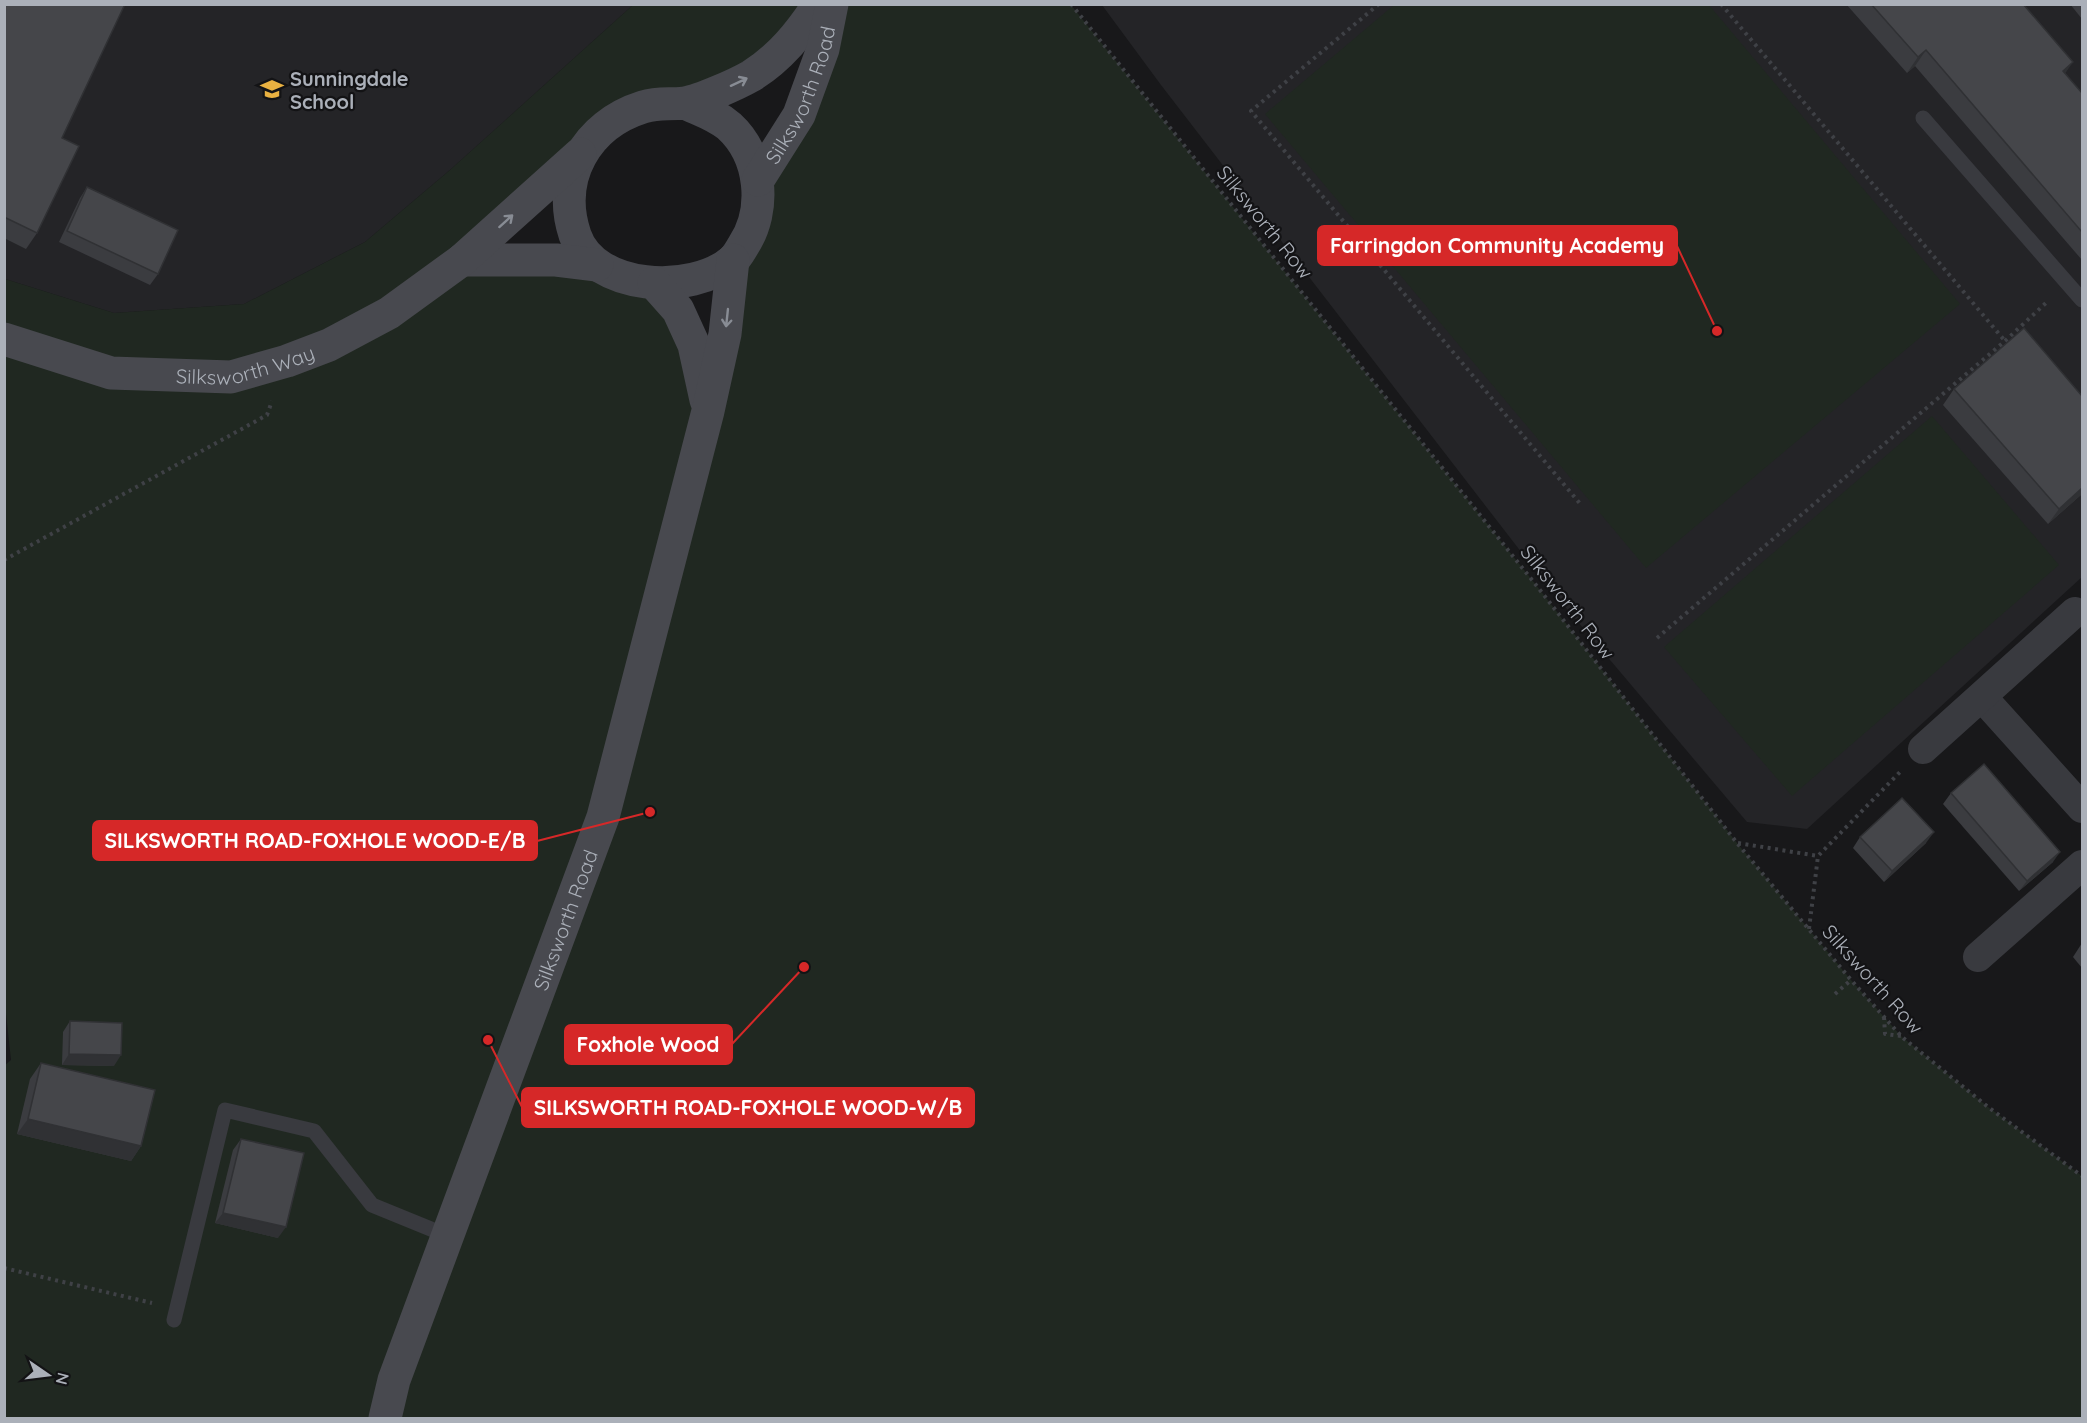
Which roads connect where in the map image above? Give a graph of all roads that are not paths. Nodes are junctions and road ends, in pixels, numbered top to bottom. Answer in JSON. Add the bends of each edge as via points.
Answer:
{"nodes":[{"id":1,"x":819,"y":4,"type":"edge"},
{"id":2,"x":832,"y":4,"type":"edge"},
{"id":3,"x":685,"y":103,"type":"junction"},
{"id":4,"x":1923,"y":118,"type":"dead end"},
{"id":5,"x":580,"y":154,"type":"junction"},
{"id":6,"x":758,"y":180,"type":"junction"},
{"id":7,"x":462,"y":260,"type":"junction"},
{"id":8,"x":734,"y":260,"type":"junction"},
{"id":9,"x":597,"y":265,"type":"junction"},
{"id":10,"x":654,"y":283,"type":"junction"},
{"id":11,"x":2082,"y":300,"type":"edge"},
{"id":12,"x":4,"y":339,"type":"edge"},
{"id":13,"x":708,"y":411,"type":"junction"},
{"id":14,"x":2079,"y":616,"type":"edge"},
{"id":15,"x":1983,"y":697,"type":"junction"},
{"id":16,"x":1923,"y":749,"type":"road end"},
{"id":17,"x":2082,"y":808,"type":"edge"},
{"id":18,"x":2082,"y":865,"type":"edge"},
{"id":19,"x":1978,"y":957,"type":"dead end"},
{"id":20,"x":448,"y":1236,"type":"junction"},
{"id":21,"x":175,"y":1314,"type":"road end"},
{"id":22,"x":385,"y":1419,"type":"edge"}],
"edges":[{"from":3,"to":1,"type":"street","name":"Silksworth Road","one_way":true,"via":[[750,77],[783,52]]},
{"from":2,"to":6,"type":"street","name":"Silksworth Road","via":[[823,49],[799,115]]},
{"from":3,"to":5,"type":"street","name":"Silksworth Road","via":[[662,102],[619,118]]},
{"from":3,"to":6,"type":"street","name":"Silksworth Road","via":[[730,127],[746,149]]},
{"from":4,"to":11,"type":"lane"},
{"from":7,"to":5,"type":"street","name":"Silksworth Way","one_way":true},
{"from":5,"to":9,"type":"street","name":"Silksworth Road","via":[[570,184],[569,217],[579,245]]},
{"from":6,"to":8,"type":"street","name":"Silksworth Road","via":[[758,206],[751,234]]},
{"from":7,"to":9,"type":"street","via":[[556,260]]},
{"from":7,"to":12,"type":"street","name":"Silksworth Way","via":[[388,313],[329,345],[231,376],[111,373]]},
{"from":8,"to":10,"type":"street","name":"Silksworth Road","via":[[697,278]]},
{"from":8,"to":13,"type":"street","name":"Silksworth Road","one_way":true,"via":[[725,334]]},
{"from":9,"to":10,"type":"street","name":"Silksworth Road","via":[[622,277]]},
{"from":10,"to":13,"type":"street","name":"Silksworth Road","via":[[678,310],[694,345]]},
{"from":13,"to":20,"type":"street","name":"Silksworth Road","via":[[603,817]]},
{"from":14,"to":15,"type":"street"},
{"from":15,"to":16,"type":"street"},
{"from":15,"to":17,"type":"street"},
{"from":18,"to":19,"type":"street"},
{"from":20,"to":21,"type":"lane","via":[[372,1205],[314,1131],[225,1110]]},
{"from":20,"to":22,"type":"street","name":"Silksworth Road","via":[[394,1380]]}]}
